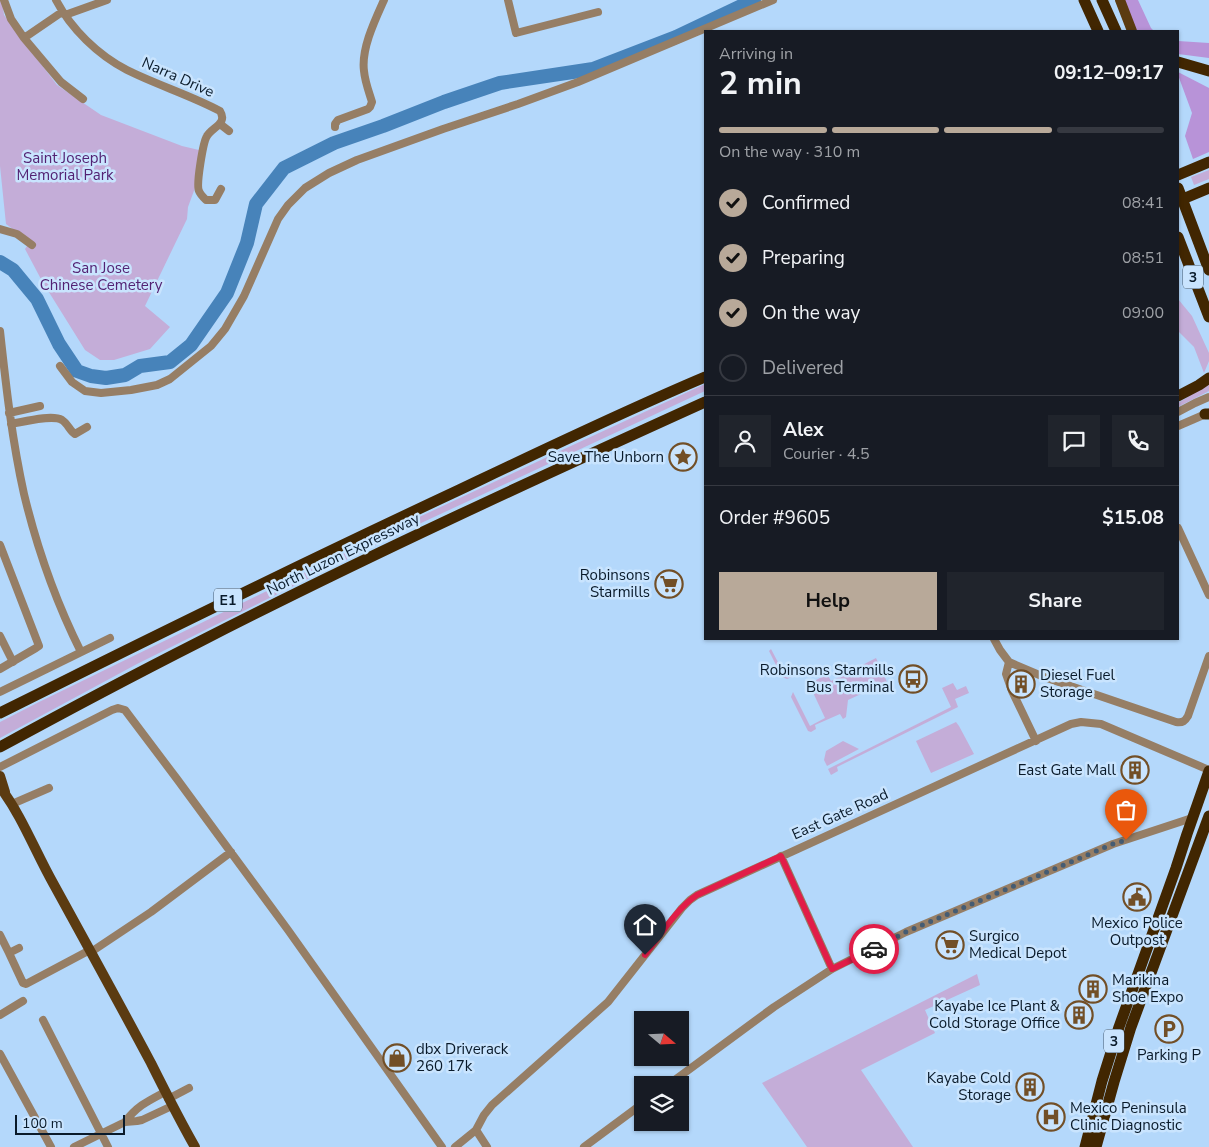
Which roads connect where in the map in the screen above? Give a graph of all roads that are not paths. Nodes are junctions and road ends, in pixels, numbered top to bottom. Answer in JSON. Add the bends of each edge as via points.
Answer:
{"nodes":[{"id":1,"x":4,"y":0,"type":"edge"},
{"id":2,"x":56,"y":0,"type":"edge"},
{"id":3,"x":107,"y":0,"type":"edge"},
{"id":4,"x":384,"y":0,"type":"edge"},
{"id":5,"x":508,"y":0,"type":"edge"},
{"id":6,"x":772,"y":0,"type":"edge"},
{"id":7,"x":1084,"y":0,"type":"edge"},
{"id":8,"x":1102,"y":0,"type":"edge"},
{"id":9,"x":1120,"y":0,"type":"edge"},
{"id":10,"x":598,"y":12,"type":"dead end"},
{"id":11,"x":63,"y":13,"type":"junction"},
{"id":12,"x":1116,"y":29,"type":"edge"},
{"id":13,"x":1097,"y":30,"type":"edge"},
{"id":14,"x":1132,"y":30,"type":"edge"},
{"id":15,"x":24,"y":38,"type":"junction"},
{"id":16,"x":1179,"y":62,"type":"edge"},
{"id":17,"x":1209,"y":71,"type":"edge"},
{"id":18,"x":82,"y":99,"type":"dead end"},
{"id":19,"x":220,"y":124,"type":"junction"},
{"id":20,"x":335,"y":126,"type":"dead end"},
{"id":21,"x":230,"y":131,"type":"dead end"},
{"id":22,"x":1209,"y":162,"type":"edge"},
{"id":23,"x":1179,"y":175,"type":"edge"},
{"id":24,"x":1209,"y":188,"type":"edge"},
{"id":25,"x":221,"y":189,"type":"dead end"},
{"id":26,"x":1179,"y":191,"type":"edge"},
{"id":27,"x":1179,"y":201,"type":"edge"},
{"id":28,"x":0,"y":229,"type":"edge"},
{"id":29,"x":1179,"y":240,"type":"edge"},
{"id":30,"x":32,"y":245,"type":"dead end"},
{"id":31,"x":1208,"y":266,"type":"edge"},
{"id":32,"x":1209,"y":317,"type":"edge"},
{"id":33,"x":0,"y":331,"type":"edge"},
{"id":34,"x":60,"y":366,"type":"dead end"},
{"id":35,"x":704,"y":377,"type":"edge"},
{"id":36,"x":1209,"y":378,"type":"edge"},
{"id":37,"x":1179,"y":395,"type":"edge"},
{"id":38,"x":1209,"y":397,"type":"edge"},
{"id":39,"x":704,"y":402,"type":"edge"},
{"id":40,"x":40,"y":406,"type":"dead end"},
{"id":41,"x":1179,"y":411,"type":"edge"},
{"id":42,"x":9,"y":413,"type":"junction"},
{"id":43,"x":1208,"y":413,"type":"edge"},
{"id":44,"x":11,"y":424,"type":"junction"},
{"id":45,"x":1179,"y":426,"type":"edge"},
{"id":46,"x":87,"y":427,"type":"dead end"},
{"id":47,"x":1179,"y":530,"type":"edge"},
{"id":48,"x":0,"y":545,"type":"edge"},
{"id":49,"x":1209,"y":595,"type":"edge"},
{"id":50,"x":0,"y":636,"type":"edge"},
{"id":51,"x":110,"y":638,"type":"dead end"},
{"id":52,"x":995,"y":640,"type":"edge"},
{"id":53,"x":81,"y":652,"type":"junction"},
{"id":54,"x":1209,"y":656,"type":"edge"},
{"id":55,"x":13,"y":662,"type":"junction"},
{"id":56,"x":1009,"y":662,"type":"junction"},
{"id":57,"x":0,"y":669,"type":"edge"},
{"id":58,"x":0,"y":692,"type":"edge"},
{"id":59,"x":0,"y":713,"type":"edge"},
{"id":60,"x":1036,"y":741,"type":"junction"},
{"id":61,"x":4,"y":745,"type":"edge"},
{"id":62,"x":0,"y":768,"type":"edge"},
{"id":63,"x":1209,"y":771,"type":"edge"},
{"id":64,"x":0,"y":776,"type":"edge"},
{"id":65,"x":0,"y":787,"type":"edge"},
{"id":66,"x":49,"y":788,"type":"dead end"},
{"id":67,"x":1209,"y":794,"type":"edge"},
{"id":68,"x":9,"y":800,"type":"junction"},
{"id":69,"x":1209,"y":816,"type":"edge"},
{"id":70,"x":1192,"y":818,"type":"junction"},
{"id":71,"x":231,"y":852,"type":"junction"},
{"id":72,"x":781,"y":856,"type":"junction"},
{"id":73,"x":1176,"y":868,"type":"junction"},
{"id":74,"x":0,"y":935,"type":"edge"},
{"id":75,"x":1151,"y":937,"type":"junction"},
{"id":76,"x":1164,"y":941,"type":"junction"},
{"id":77,"x":19,"y":948,"type":"dead end"},
{"id":78,"x":91,"y":951,"type":"junction"},
{"id":79,"x":10,"y":953,"type":"junction"},
{"id":80,"x":832,"y":969,"type":"junction"},
{"id":81,"x":23,"y":1001,"type":"dead end"},
{"id":82,"x":0,"y":1015,"type":"edge"},
{"id":83,"x":43,"y":1020,"type":"dead end"},
{"id":84,"x":0,"y":1054,"type":"edge"},
{"id":85,"x":1115,"y":1059,"type":"junction"},
{"id":86,"x":680,"y":1076,"type":"edge"},
{"id":87,"x":189,"y":1088,"type":"dead end"},
{"id":88,"x":168,"y":1099,"type":"junction"},
{"id":89,"x":634,"y":1110,"type":"edge"},
{"id":90,"x":124,"y":1122,"type":"junction"},
{"id":91,"x":476,"y":1130,"type":"junction"},
{"id":92,"x":100,"y":1133,"type":"junction"},
{"id":93,"x":51,"y":1147,"type":"edge"},
{"id":94,"x":74,"y":1147,"type":"edge"},
{"id":95,"x":108,"y":1147,"type":"edge"},
{"id":96,"x":195,"y":1147,"type":"edge"},
{"id":97,"x":442,"y":1147,"type":"edge"},
{"id":98,"x":455,"y":1147,"type":"edge"},
{"id":99,"x":487,"y":1147,"type":"edge"},
{"id":100,"x":584,"y":1147,"type":"edge"},
{"id":101,"x":1085,"y":1147,"type":"edge"},
{"id":102,"x":1096,"y":1147,"type":"edge"}],
"edges":[{"from":1,"to":15,"type":"street","via":[[11,19]]},
{"from":2,"to":11,"type":"street","name":"Narra Drive"},
{"from":3,"to":11,"type":"street"},
{"from":4,"to":20,"type":"street","via":[[370,35],[364,63],[372,104],[368,109],[338,120]]},
{"from":5,"to":10,"type":"street","via":[[516,34]]},
{"from":6,"to":34,"type":"street","via":[[578,82],[357,160],[305,188],[278,219],[244,296],[225,329],[211,346],[170,379],[157,385],[101,393],[85,391],[72,382]]},
{"from":7,"to":13,"type":"highway"},
{"from":8,"to":12,"type":"highway"},
{"from":9,"to":14,"type":"main road"},
{"from":11,"to":15,"type":"street"},
{"from":11,"to":19,"type":"street","name":"Narra Drive","via":[[111,60],[220,111]]},
{"from":15,"to":18,"type":"street","via":[[61,82]]},
{"from":16,"to":17,"type":"highway"},
{"from":19,"to":21,"type":"street"},
{"from":19,"to":25,"type":"street","via":[[207,136],[198,188],[206,200],[215,200]]},
{"from":22,"to":23,"type":"highway"},
{"from":24,"to":27,"type":"highway"},
{"from":26,"to":31,"type":"highway","number":"3"},
{"from":28,"to":30,"type":"street","via":[[17,234]]},
{"from":29,"to":32,"type":"highway","number":"3"},
{"from":33,"to":42,"type":"street"},
{"from":35,"to":59,"type":"highway","name":"North Luzon Expressway","number":"E1","via":[[369,532]]},
{"from":36,"to":37,"type":"highway"},
{"from":38,"to":41,"type":"street"},
{"from":39,"to":61,"type":"highway","name":"North Luzon Expressway","number":"E1","via":[[298,592]]},
{"from":40,"to":42,"type":"street"},
{"from":42,"to":44,"type":"street"},
{"from":43,"to":45,"type":"street"},
{"from":44,"to":46,"type":"street","via":[[51,417],[61,419],[75,434]]},
{"from":44,"to":53,"type":"street","via":[[37,541]]},
{"from":47,"to":49,"type":"street"},
{"from":48,"to":55,"type":"street","via":[[39,646]]},
{"from":50,"to":55,"type":"street"},
{"from":51,"to":53,"type":"street"},
{"from":52,"to":56,"type":"street"},
{"from":53,"to":58,"type":"street"},
{"from":54,"to":56,"type":"street","via":[[1188,716],[1181,722],[1044,677]]},
{"from":55,"to":57,"type":"street"},
{"from":56,"to":60,"type":"street","via":[[1006,674]]},
{"from":60,"to":63,"type":"street","name":"East Gate Road","via":[[1071,724],[1101,724]]},
{"from":60,"to":72,"type":"street","name":"East Gate Road"},
{"from":62,"to":68,"type":"street","via":[[8,785]]},
{"from":62,"to":71,"type":"street","via":[[112,710],[123,709]]},
{"from":63,"to":70,"type":"highway","number":"3"},
{"from":64,"to":68,"type":"main road"},
{"from":65,"to":68,"type":"main road"},
{"from":66,"to":68,"type":"street"},
{"from":67,"to":73,"type":"highway"},
{"from":68,"to":78,"type":"main road"},
{"from":69,"to":76,"type":"highway","number":"3"},
{"from":70,"to":73,"type":"highway","number":"3"},
{"from":70,"to":80,"type":"street","via":[[1104,848],[906,932]]},
{"from":71,"to":78,"type":"street","via":[[151,912]]},
{"from":71,"to":97,"type":"street"},
{"from":72,"to":80,"type":"street"},
{"from":72,"to":91,"type":"street","name":"East Gate Road","via":[[690,900],[608,1002],[492,1105]]},
{"from":73,"to":75,"type":"highway","number":"3"},
{"from":74,"to":79,"type":"street"},
{"from":75,"to":76,"type":"highway"},
{"from":75,"to":85,"type":"highway","number":"3"},
{"from":76,"to":85,"type":"highway","number":"3","via":[[1131,1027]]},
{"from":77,"to":79,"type":"street"},
{"from":78,"to":79,"type":"street","via":[[26,984]]},
{"from":78,"to":88,"type":"main road","via":[[153,1062]]},
{"from":80,"to":86,"type":"street"},
{"from":81,"to":82,"type":"street"},
{"from":83,"to":92,"type":"street"},
{"from":84,"to":93,"type":"street"},
{"from":85,"to":101,"type":"highway","number":"3","via":[[1096,1103]]},
{"from":85,"to":102,"type":"highway","number":"3"},
{"from":87,"to":88,"type":"street"},
{"from":88,"to":90,"type":"street","via":[[137,1121]]},
{"from":88,"to":90,"type":"street","via":[[139,1106]]},
{"from":88,"to":96,"type":"main road"},
{"from":89,"to":100,"type":"street"},
{"from":90,"to":92,"type":"street"},
{"from":91,"to":98,"type":"street","name":"East Gate Road"},
{"from":91,"to":99,"type":"street"},
{"from":92,"to":94,"type":"street"},
{"from":92,"to":95,"type":"street"}]}
